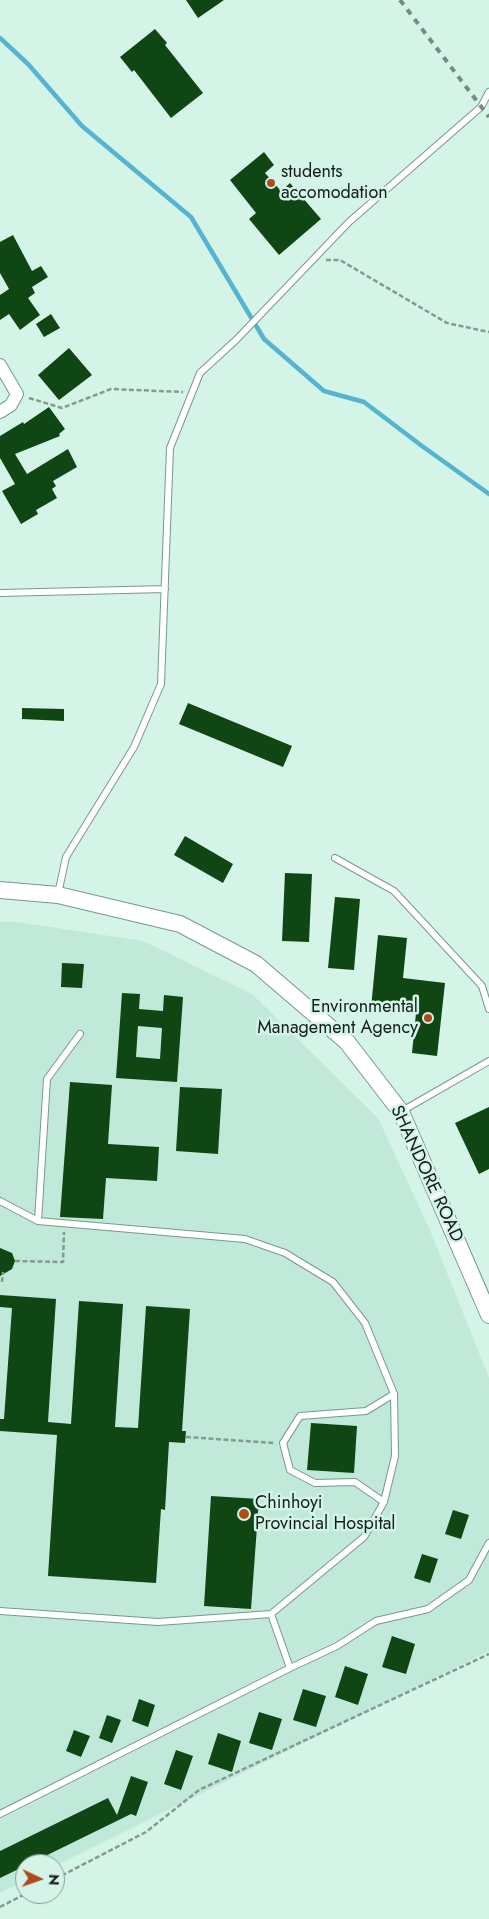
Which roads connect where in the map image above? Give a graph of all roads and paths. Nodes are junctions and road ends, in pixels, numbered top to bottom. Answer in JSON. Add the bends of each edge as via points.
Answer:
{"nodes":[{"id":1,"x":489,"y":92,"type":"edge"},
{"id":2,"x":312,"y":261,"type":"junction"},
{"id":3,"x":489,"y":332,"type":"edge"},
{"id":4,"x":0,"y":365,"type":"edge"},
{"id":5,"x":192,"y":392,"type":"junction"},
{"id":6,"x":17,"y":394,"type":"junction"},
{"id":7,"x":0,"y":412,"type":"edge"},
{"id":8,"x":165,"y":588,"type":"junction"},
{"id":9,"x":0,"y":593,"type":"edge"},
{"id":10,"x":335,"y":858,"type":"dead end"},
{"id":11,"x":0,"y":890,"type":"edge"},
{"id":12,"x":58,"y":895,"type":"junction"},
{"id":13,"x":489,"y":1009,"type":"edge"},
{"id":14,"x":80,"y":1034,"type":"dead end"},
{"id":15,"x":489,"y":1061,"type":"edge"},
{"id":16,"x":401,"y":1112,"type":"junction"},
{"id":17,"x":0,"y":1201,"type":"edge"},
{"id":18,"x":38,"y":1221,"type":"junction"},
{"id":19,"x":64,"y":1222,"type":"junction"},
{"id":20,"x":15,"y":1261,"type":"dead end"},
{"id":21,"x":3,"y":1272,"type":"dead end"},
{"id":22,"x":2,"y":1282,"type":"dead end"},
{"id":23,"x":489,"y":1315,"type":"edge"},
{"id":24,"x":394,"y":1394,"type":"junction"},
{"id":25,"x":186,"y":1437,"type":"dead end"},
{"id":26,"x":283,"y":1443,"type":"junction"},
{"id":27,"x":384,"y":1502,"type":"junction"},
{"id":28,"x":489,"y":1543,"type":"edge"},
{"id":29,"x":0,"y":1611,"type":"edge"},
{"id":30,"x":271,"y":1614,"type":"junction"},
{"id":31,"x":489,"y":1654,"type":"edge"},
{"id":32,"x":290,"y":1668,"type":"junction"},
{"id":33,"x":0,"y":1814,"type":"edge"},
{"id":34,"x":65,"y":1873,"type":"edge"},
{"id":35,"x":15,"y":1899,"type":"edge"},
{"id":36,"x":0,"y":1907,"type":"edge"}],
"edges":[{"from":1,"to":2,"type":"lane","via":[[481,107],[349,222]]},
{"from":2,"to":3,"type":"path","via":[[340,260],[447,323]]},
{"from":2,"to":5,"type":"lane","via":[[200,373]]},
{"from":4,"to":6,"type":"street"},
{"from":5,"to":6,"type":"path","via":[[112,389],[62,408]]},
{"from":5,"to":8,"type":"lane","via":[[170,448]]},
{"from":6,"to":7,"type":"street","via":[[11,405]]},
{"from":8,"to":9,"type":"lane"},
{"from":8,"to":12,"type":"lane","via":[[161,684],[134,747],[66,857]]},
{"from":10,"to":13,"type":"lane","via":[[394,891],[482,986]]},
{"from":11,"to":12,"type":"street","name":"SHANDORE ROAD"},
{"from":12,"to":16,"type":"street","name":"SHANDORE ROAD","via":[[180,924],[256,964],[347,1042]]},
{"from":14,"to":18,"type":"lane","via":[[47,1079]]},
{"from":15,"to":16,"type":"lane"},
{"from":16,"to":23,"type":"street","name":"SHANDORE ROAD"},
{"from":17,"to":18,"type":"lane"},
{"from":18,"to":19,"type":"lane"},
{"from":19,"to":20,"type":"path","via":[[63,1262]]},
{"from":19,"to":24,"type":"lane","via":[[245,1239],[285,1253],[333,1282],[365,1323]]},
{"from":21,"to":22,"type":"path"},
{"from":24,"to":26,"type":"lane","via":[[366,1411],[300,1416]]},
{"from":24,"to":27,"type":"lane","via":[[395,1456]]},
{"from":25,"to":26,"type":"path"},
{"from":26,"to":27,"type":"lane","via":[[290,1470],[315,1483],[355,1482]]},
{"from":27,"to":30,"type":"lane","via":[[364,1537]]},
{"from":28,"to":32,"type":"lane","via":[[469,1580],[428,1609],[376,1621],[337,1646]]},
{"from":29,"to":30,"type":"lane","via":[[158,1622]]},
{"from":30,"to":32,"type":"lane"},
{"from":31,"to":34,"type":"path","via":[[199,1790],[146,1832]]},
{"from":32,"to":33,"type":"lane"},
{"from":35,"to":36,"type":"path"}]}
